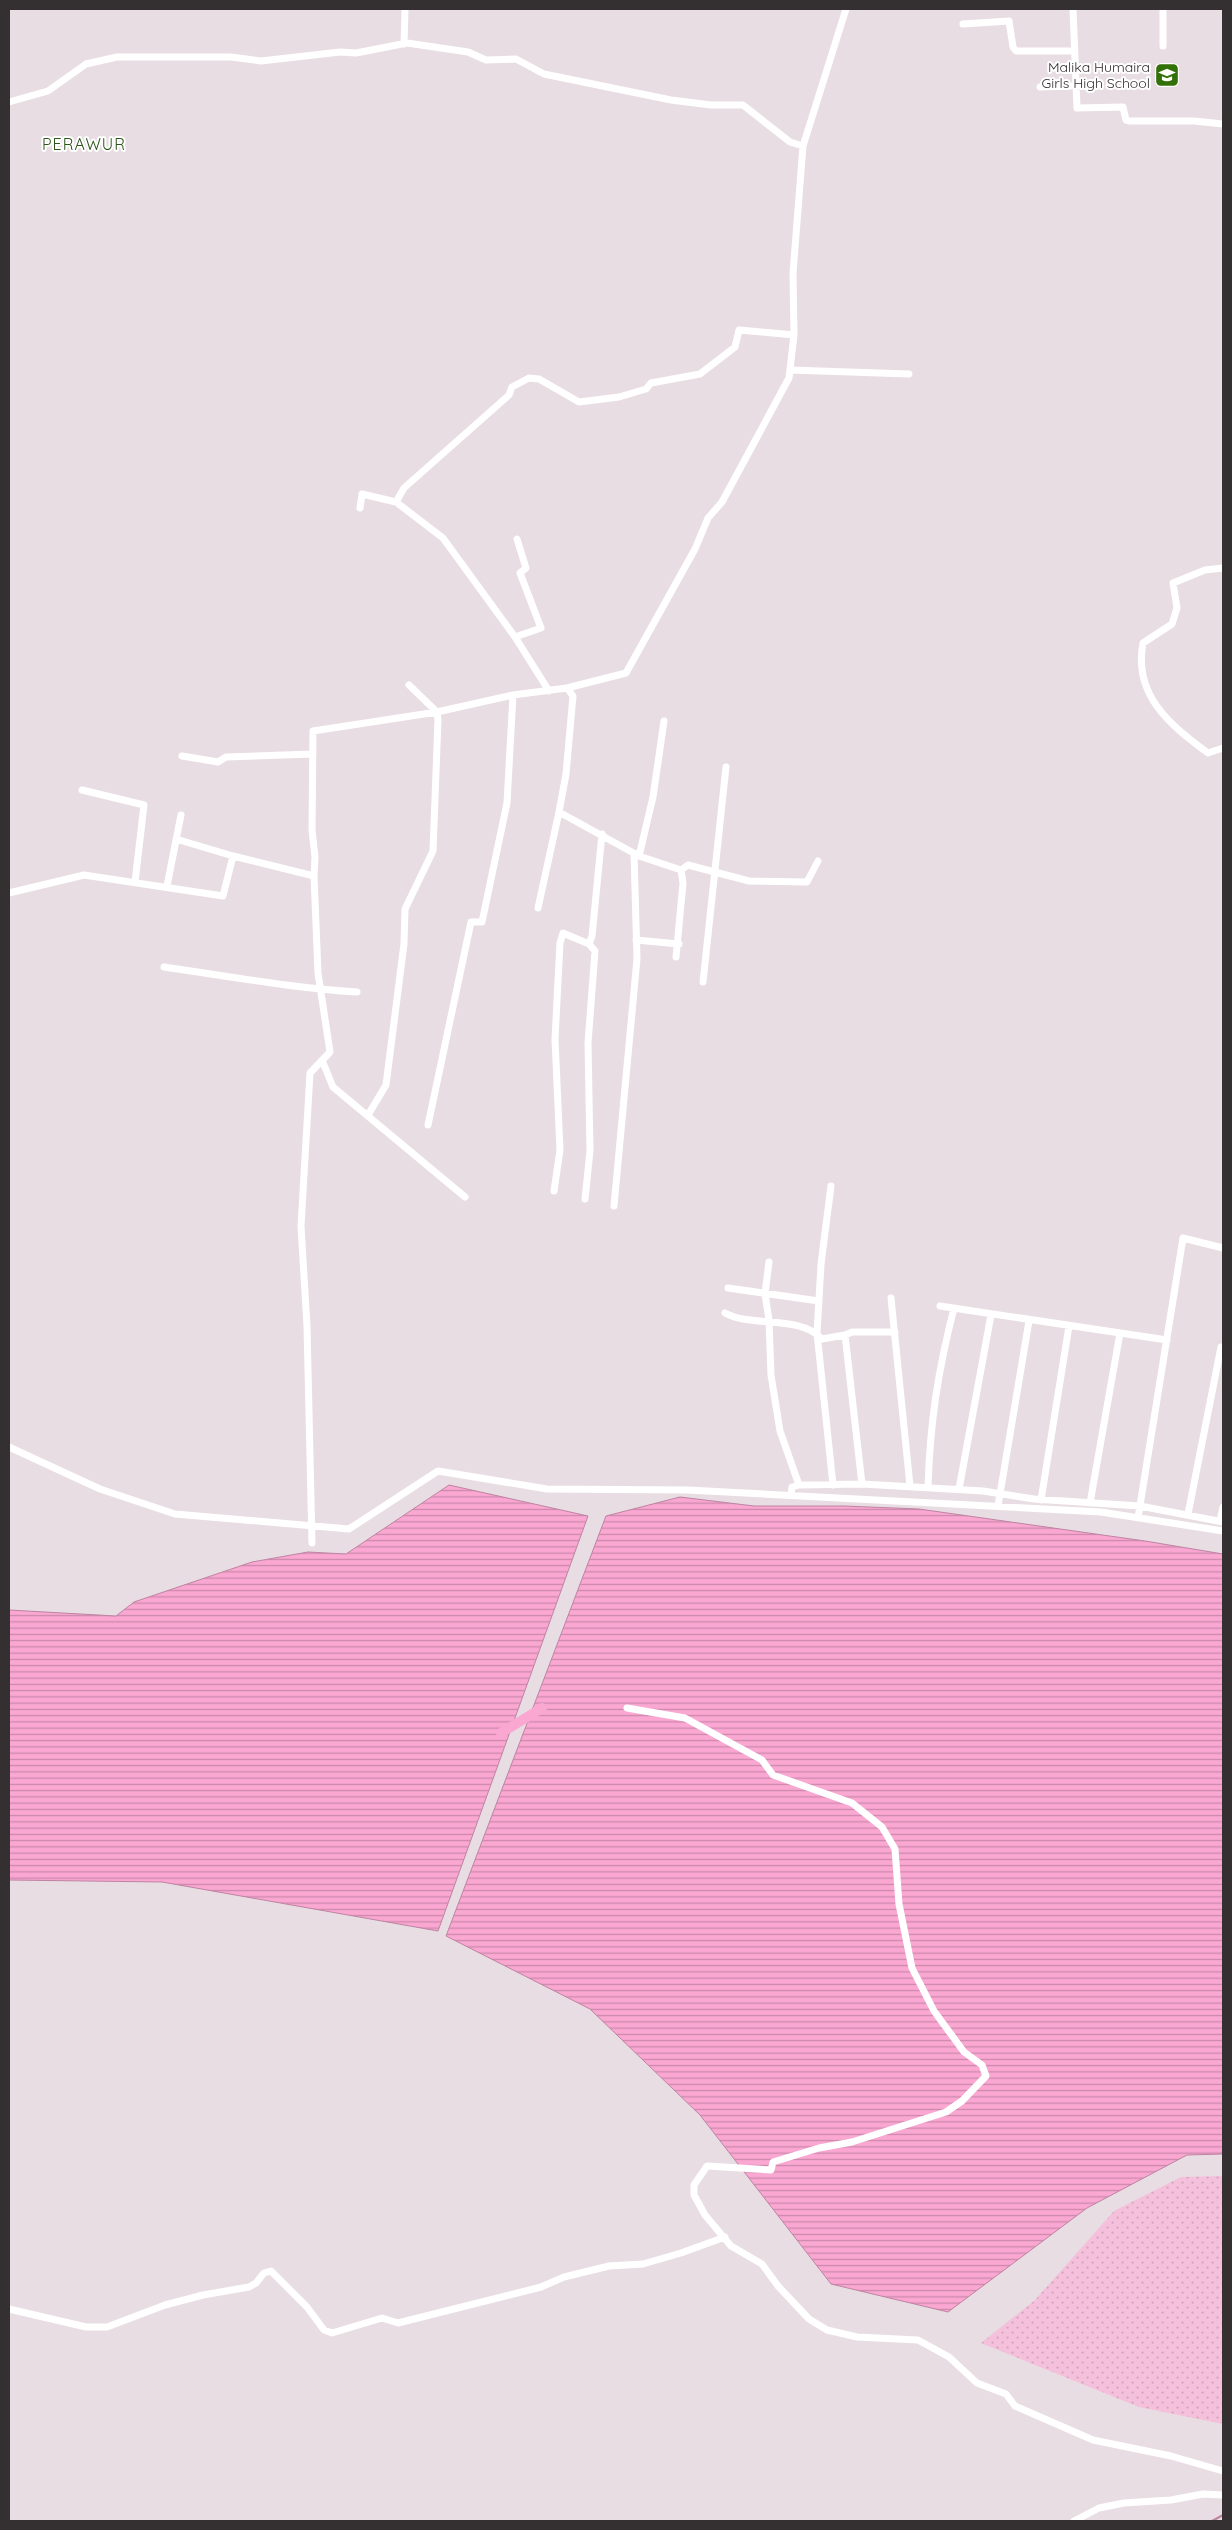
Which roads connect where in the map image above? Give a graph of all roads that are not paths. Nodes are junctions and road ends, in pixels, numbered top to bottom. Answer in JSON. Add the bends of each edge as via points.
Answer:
{"nodes":[{"id":1,"x":405,"y":9,"type":"edge"},
{"id":2,"x":846,"y":9,"type":"edge"},
{"id":3,"x":1072,"y":9,"type":"edge"},
{"id":4,"x":1163,"y":9,"type":"edge"},
{"id":5,"x":963,"y":24,"type":"dead end"},
{"id":6,"x":404,"y":44,"type":"junction"},
{"id":7,"x":1163,"y":46,"type":"dead end"},
{"id":8,"x":1074,"y":51,"type":"junction"},
{"id":9,"x":1096,"y":85,"type":"dead end"},
{"id":10,"x":1040,"y":87,"type":"dead end"},
{"id":11,"x":1075,"y":87,"type":"junction"},
{"id":12,"x":9,"y":102,"type":"edge"},
{"id":13,"x":1223,"y":124,"type":"edge"},
{"id":14,"x":803,"y":146,"type":"junction"},
{"id":15,"x":794,"y":335,"type":"junction"},
{"id":16,"x":790,"y":370,"type":"junction"},
{"id":17,"x":909,"y":374,"type":"dead end"},
{"id":18,"x":396,"y":502,"type":"junction"},
{"id":19,"x":360,"y":508,"type":"dead end"},
{"id":20,"x":517,"y":539,"type":"dead end"},
{"id":21,"x":1223,"y":568,"type":"edge"},
{"id":22,"x":514,"y":637,"type":"junction"},
{"id":23,"x":409,"y":685,"type":"dead end"},
{"id":24,"x":566,"y":688,"type":"junction"},
{"id":25,"x":548,"y":691,"type":"junction"},
{"id":26,"x":513,"y":695,"type":"junction"},
{"id":27,"x":437,"y":712,"type":"junction"},
{"id":28,"x":664,"y":721,"type":"dead end"},
{"id":29,"x":1223,"y":748,"type":"edge"},
{"id":30,"x":312,"y":754,"type":"junction"},
{"id":31,"x":182,"y":756,"type":"dead end"},
{"id":32,"x":726,"y":767,"type":"dead end"},
{"id":33,"x":82,"y":790,"type":"dead end"},
{"id":34,"x":559,"y":812,"type":"junction"},
{"id":35,"x":181,"y":815,"type":"dead end"},
{"id":36,"x":602,"y":834,"type":"junction"},
{"id":37,"x":176,"y":839,"type":"junction"},
{"id":38,"x":637,"y":854,"type":"junction"},
{"id":39,"x":233,"y":856,"type":"junction"},
{"id":40,"x":818,"y":860,"type":"dead end"},
{"id":41,"x":681,"y":870,"type":"junction"},
{"id":42,"x":715,"y":871,"type":"junction"},
{"id":43,"x":314,"y":876,"type":"junction"},
{"id":44,"x":135,"y":882,"type":"junction"},
{"id":45,"x":167,"y":886,"type":"junction"},
{"id":46,"x":9,"y":893,"type":"edge"},
{"id":47,"x":538,"y":908,"type":"dead end"},
{"id":48,"x":636,"y":940,"type":"junction"},
{"id":49,"x":590,"y":944,"type":"junction"},
{"id":50,"x":679,"y":944,"type":"junction"},
{"id":51,"x":676,"y":956,"type":"dead end"},
{"id":52,"x":164,"y":968,"type":"dead end"},
{"id":53,"x":703,"y":982,"type":"dead end"},
{"id":54,"x":320,"y":989,"type":"junction"},
{"id":55,"x":357,"y":992,"type":"dead end"},
{"id":56,"x":322,"y":1060,"type":"junction"},
{"id":57,"x":368,"y":1115,"type":"junction"},
{"id":58,"x":428,"y":1125,"type":"dead end"},
{"id":59,"x":831,"y":1186,"type":"dead end"},
{"id":60,"x":554,"y":1191,"type":"dead end"},
{"id":61,"x":465,"y":1197,"type":"dead end"},
{"id":62,"x":585,"y":1198,"type":"dead end"},
{"id":63,"x":614,"y":1206,"type":"dead end"},
{"id":64,"x":1223,"y":1248,"type":"edge"},
{"id":65,"x":769,"y":1262,"type":"dead end"},
{"id":66,"x":728,"y":1288,"type":"dead end"},
{"id":67,"x":765,"y":1294,"type":"junction"},
{"id":68,"x":891,"y":1298,"type":"dead end"},
{"id":69,"x":819,"y":1301,"type":"junction"},
{"id":70,"x":940,"y":1306,"type":"dead end"},
{"id":71,"x":954,"y":1308,"type":"junction"},
{"id":72,"x":725,"y":1313,"type":"dead end"},
{"id":73,"x":991,"y":1315,"type":"junction"},
{"id":74,"x":769,"y":1320,"type":"junction"},
{"id":75,"x":1029,"y":1320,"type":"junction"},
{"id":76,"x":1069,"y":1326,"type":"junction"},
{"id":77,"x":894,"y":1332,"type":"junction"},
{"id":78,"x":817,"y":1333,"type":"junction"},
{"id":79,"x":1120,"y":1333,"type":"junction"},
{"id":80,"x":845,"y":1335,"type":"junction"},
{"id":81,"x":1167,"y":1340,"type":"junction"},
{"id":82,"x":1221,"y":1347,"type":"dead end"},
{"id":83,"x":9,"y":1448,"type":"edge"},
{"id":84,"x":862,"y":1484,"type":"junction"},
{"id":85,"x":799,"y":1485,"type":"junction"},
{"id":86,"x":833,"y":1485,"type":"junction"},
{"id":87,"x":910,"y":1486,"type":"junction"},
{"id":88,"x":928,"y":1486,"type":"junction"},
{"id":89,"x":959,"y":1489,"type":"junction"},
{"id":90,"x":1000,"y":1494,"type":"junction"},
{"id":91,"x":791,"y":1495,"type":"junction"},
{"id":92,"x":1041,"y":1500,"type":"junction"},
{"id":93,"x":1090,"y":1503,"type":"junction"},
{"id":94,"x":998,"y":1506,"type":"junction"},
{"id":95,"x":1140,"y":1506,"type":"junction"},
{"id":96,"x":1223,"y":1507,"type":"edge"},
{"id":97,"x":1188,"y":1514,"type":"junction"},
{"id":98,"x":1138,"y":1518,"type":"junction"},
{"id":99,"x":1222,"y":1522,"type":"edge"},
{"id":100,"x":312,"y":1526,"type":"junction"},
{"id":101,"x":1223,"y":1531,"type":"edge"},
{"id":102,"x":312,"y":1543,"type":"dead end"},
{"id":103,"x":627,"y":1708,"type":"dead end"},
{"id":104,"x":725,"y":2236,"type":"junction"},
{"id":105,"x":9,"y":2309,"type":"edge"},
{"id":106,"x":1223,"y":2470,"type":"edge"},
{"id":107,"x":1223,"y":2495,"type":"edge"},
{"id":108,"x":1074,"y":2521,"type":"edge"}],
"edges":[{"from":1,"to":6,"type":"street"},
{"from":2,"to":14,"type":"street"},
{"from":3,"to":8,"type":"street"},
{"from":4,"to":7,"type":"street"},
{"from":5,"to":8,"type":"street","via":[[1009,21],[1016,51]]},
{"from":6,"to":12,"type":"street","via":[[356,53],[340,52],[261,62],[230,57],[117,57],[86,64],[48,91]]},
{"from":6,"to":14,"type":"street","via":[[468,52],[486,60],[516,59],[544,74],[671,100],[743,106],[790,142]]},
{"from":8,"to":11,"type":"street"},
{"from":9,"to":11,"type":"street"},
{"from":10,"to":11,"type":"street"},
{"from":11,"to":13,"type":"street","via":[[1078,108],[1123,107],[1126,120],[1130,121]]},
{"from":14,"to":15,"type":"street","via":[[794,265]]},
{"from":15,"to":16,"type":"street"},
{"from":15,"to":18,"type":"street","via":[[739,330],[735,347],[700,374],[651,383],[646,389],[620,397],[579,402],[539,379],[529,378],[512,387],[509,395],[404,488]]},
{"from":16,"to":17,"type":"street"},
{"from":16,"to":24,"type":"street","via":[[768,420],[722,502],[708,518],[695,549],[626,673]]},
{"from":18,"to":19,"type":"street","via":[[362,494]]},
{"from":18,"to":22,"type":"street","via":[[443,538]]},
{"from":20,"to":22,"type":"street","via":[[526,568],[520,573],[541,628]]},
{"from":21,"to":29,"type":"street","via":[[1205,570],[1173,583],[1177,608],[1172,624],[1143,643],[1140,660],[1142,679],[1154,703],[1176,728],[1208,753]]},
{"from":22,"to":25,"type":"street"},
{"from":23,"to":27,"type":"street"},
{"from":24,"to":25,"type":"street"},
{"from":24,"to":34,"type":"street","via":[[574,696]]},
{"from":25,"to":26,"type":"street"},
{"from":26,"to":27,"type":"street"},
{"from":26,"to":58,"type":"street","via":[[507,803],[502,830],[482,922],[471,922]]},
{"from":27,"to":30,"type":"street","via":[[313,731]]},
{"from":27,"to":57,"type":"street","via":[[433,851],[405,909],[404,944],[386,1085]]},
{"from":28,"to":38,"type":"street","via":[[653,797]]},
{"from":30,"to":31,"type":"street","via":[[226,757],[218,762]]},
{"from":30,"to":43,"type":"street"},
{"from":32,"to":42,"type":"street"},
{"from":33,"to":44,"type":"street","via":[[144,804]]},
{"from":34,"to":36,"type":"street"},
{"from":34,"to":47,"type":"street"},
{"from":35,"to":37,"type":"street"},
{"from":36,"to":38,"type":"street"},
{"from":36,"to":49,"type":"street"},
{"from":37,"to":39,"type":"street"},
{"from":37,"to":45,"type":"street"},
{"from":38,"to":41,"type":"street"},
{"from":38,"to":48,"type":"street"},
{"from":39,"to":43,"type":"street"},
{"from":39,"to":45,"type":"street","via":[[223,896]]},
{"from":40,"to":42,"type":"street","via":[[807,882],[749,881]]},
{"from":41,"to":42,"type":"street","via":[[688,865]]},
{"from":41,"to":50,"type":"street","via":[[684,883]]},
{"from":42,"to":53,"type":"street"},
{"from":43,"to":54,"type":"street"},
{"from":44,"to":45,"type":"street"},
{"from":44,"to":46,"type":"street","via":[[84,875]]},
{"from":48,"to":50,"type":"street"},
{"from":48,"to":63,"type":"street","via":[[637,959]]},
{"from":49,"to":60,"type":"street","via":[[563,933],[560,944],[555,1039],[560,1150]]},
{"from":49,"to":62,"type":"street","via":[[595,951],[588,1043],[590,1151]]},
{"from":50,"to":51,"type":"street"},
{"from":52,"to":54,"type":"street"},
{"from":54,"to":55,"type":"street"},
{"from":54,"to":56,"type":"street","via":[[330,1052]]},
{"from":56,"to":57,"type":"street","via":[[333,1087]]},
{"from":56,"to":100,"type":"street","via":[[310,1073],[301,1226]]},
{"from":57,"to":61,"type":"street"},
{"from":59,"to":69,"type":"street"},
{"from":64,"to":81,"type":"street","via":[[1183,1238]]},
{"from":65,"to":67,"type":"street"},
{"from":66,"to":67,"type":"street"},
{"from":67,"to":69,"type":"street"},
{"from":67,"to":74,"type":"street"},
{"from":68,"to":77,"type":"street"},
{"from":69,"to":78,"type":"street"},
{"from":70,"to":71,"type":"street"},
{"from":71,"to":73,"type":"street"},
{"from":71,"to":88,"type":"street","via":[[932,1411]]},
{"from":72,"to":74,"type":"street","via":[[736,1319]]},
{"from":73,"to":75,"type":"street"},
{"from":73,"to":89,"type":"street"},
{"from":74,"to":78,"type":"street"},
{"from":74,"to":85,"type":"street","via":[[771,1375],[780,1431]]},
{"from":75,"to":76,"type":"street"},
{"from":75,"to":90,"type":"street"},
{"from":76,"to":79,"type":"street"},
{"from":76,"to":92,"type":"street"},
{"from":77,"to":80,"type":"street","via":[[852,1332]]},
{"from":77,"to":87,"type":"street"},
{"from":78,"to":80,"type":"street","via":[[822,1339]]},
{"from":78,"to":86,"type":"street"},
{"from":79,"to":81,"type":"street"},
{"from":79,"to":93,"type":"street"},
{"from":80,"to":84,"type":"street"},
{"from":81,"to":95,"type":"street"},
{"from":82,"to":97,"type":"street"},
{"from":83,"to":100,"type":"street","via":[[100,1489],[175,1514]]},
{"from":84,"to":86,"type":"street"},
{"from":84,"to":87,"type":"street"},
{"from":85,"to":86,"type":"street"},
{"from":85,"to":91,"type":"street","via":[[792,1488]]},
{"from":87,"to":88,"type":"street"},
{"from":88,"to":89,"type":"street"},
{"from":89,"to":90,"type":"street"},
{"from":90,"to":92,"type":"street"},
{"from":90,"to":94,"type":"street"},
{"from":91,"to":94,"type":"street"},
{"from":91,"to":100,"type":"street","via":[[547,1489],[438,1471],[349,1529]]},
{"from":92,"to":93,"type":"street"},
{"from":93,"to":95,"type":"street"},
{"from":94,"to":98,"type":"street","via":[[1101,1512]]},
{"from":95,"to":97,"type":"street"},
{"from":95,"to":98,"type":"street"},
{"from":96,"to":99,"type":"street"},
{"from":97,"to":99,"type":"street"},
{"from":98,"to":101,"type":"street"},
{"from":100,"to":102,"type":"street"},
{"from":103,"to":104,"type":"street","via":[[685,1718],[762,1760],[773,1775],[852,1803],[882,1827],[895,1849],[899,1904],[912,1968],[934,2011],[964,2052],[982,2065],[986,2076],[962,2101],[946,2112],[852,2142],[773,2162],[771,2170],[707,2166],[694,2185],[694,2195],[705,2215]]},
{"from":104,"to":105,"type":"street","via":[[644,2264],[609,2266],[564,2277],[541,2287],[398,2323],[382,2318],[332,2333],[324,2330],[271,2271],[249,2287],[165,2305],[107,2327],[86,2327]]},
{"from":104,"to":106,"type":"street","via":[[731,2246],[762,2264],[809,2319],[827,2330],[857,2337],[918,2340],[949,2357],[977,2383],[1006,2394],[1015,2406],[1085,2436]]},
{"from":107,"to":108,"type":"street","via":[[1202,2494],[1124,2503],[1098,2508]]}]}
